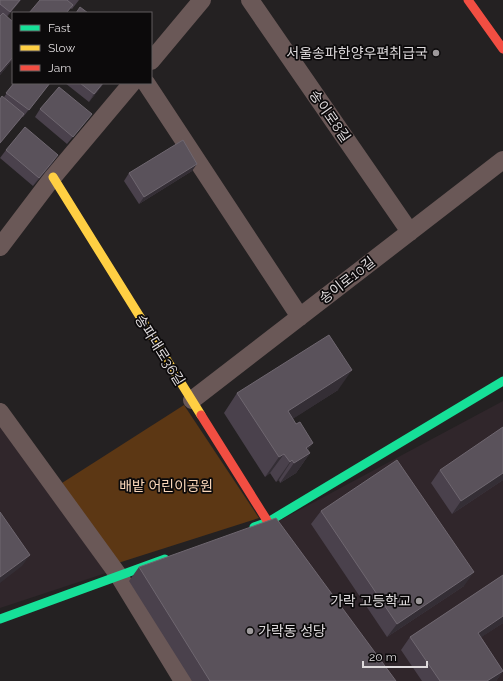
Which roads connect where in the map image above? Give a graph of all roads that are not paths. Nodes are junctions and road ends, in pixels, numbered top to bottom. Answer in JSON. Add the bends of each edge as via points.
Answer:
{"nodes":[{"id":1,"x":202,"y":0,"type":"edge"},
{"id":2,"x":250,"y":0,"type":"edge"},
{"id":3,"x":468,"y":0,"type":"edge"},
{"id":4,"x":503,"y":49,"type":"edge"},
{"id":5,"x":152,"y":60,"type":"edge"},
{"id":6,"x":131,"y":84,"type":"edge"},
{"id":7,"x":147,"y":84,"type":"edge"},
{"id":8,"x":503,"y":160,"type":"edge"},
{"id":9,"x":52,"y":177,"type":"junction"},
{"id":10,"x":410,"y":232,"type":"junction"},
{"id":11,"x":0,"y":247,"type":"edge"},
{"id":12,"x":300,"y":317,"type":"junction"},
{"id":13,"x":503,"y":381,"type":"edge"},
{"id":14,"x":192,"y":400,"type":"junction"},
{"id":15,"x":0,"y":412,"type":"edge"},
{"id":16,"x":268,"y":522,"type":"junction"},
{"id":17,"x":246,"y":530,"type":"edge"},
{"id":18,"x":291,"y":554,"type":"edge"},
{"id":19,"x":171,"y":557,"type":"edge"},
{"id":20,"x":119,"y":576,"type":"junction"},
{"id":21,"x":0,"y":619,"type":"edge"},
{"id":22,"x":183,"y":681,"type":"edge"}],
"edges":[{"from":1,"to":5,"type":"street"},
{"from":2,"to":10,"type":"street","name":"송이로8길"},
{"from":3,"to":4,"type":"street"},
{"from":6,"to":9,"type":"street"},
{"from":7,"to":12,"type":"street"},
{"from":8,"to":10,"type":"street","name":"송이로10길"},
{"from":9,"to":11,"type":"street"},
{"from":9,"to":14,"type":"street","name":"송파대로36길"},
{"from":10,"to":12,"type":"street","name":"송이로10길"},
{"from":12,"to":14,"type":"street","name":"송이로10길"},
{"from":13,"to":16,"type":"street"},
{"from":14,"to":16,"type":"street","name":"송파대로36길"},
{"from":15,"to":20,"type":"street"},
{"from":16,"to":17,"type":"street"},
{"from":16,"to":18,"type":"street","name":"송파대로36길"},
{"from":19,"to":20,"type":"street"},
{"from":20,"to":21,"type":"street"},
{"from":20,"to":22,"type":"street"}]}
